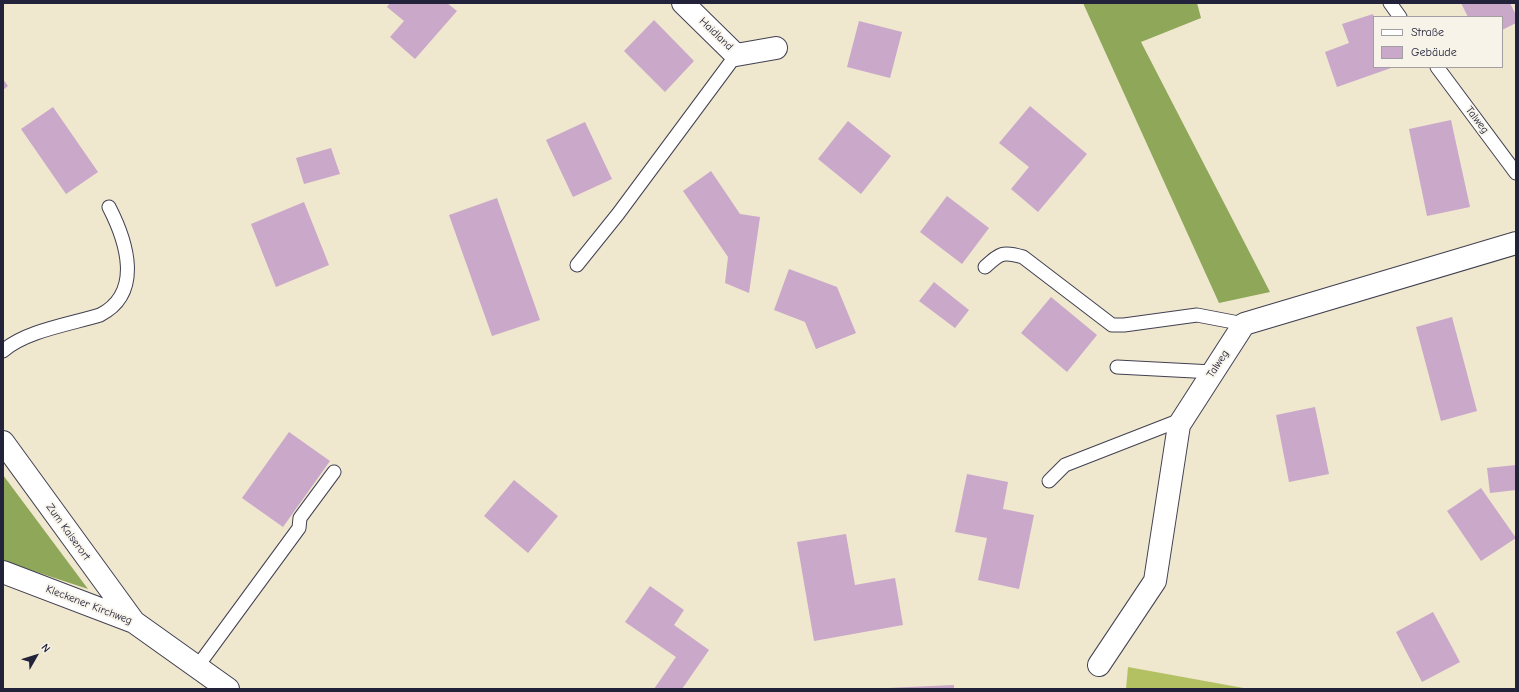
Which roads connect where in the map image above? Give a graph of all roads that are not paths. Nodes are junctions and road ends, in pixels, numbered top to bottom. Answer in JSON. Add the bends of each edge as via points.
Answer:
{"nodes":[{"id":1,"x":683,"y":3,"type":"edge"},
{"id":2,"x":1390,"y":3,"type":"edge"},
{"id":3,"x":1399,"y":16,"type":"edge"},
{"id":4,"x":776,"y":48,"type":"dead end"},
{"id":5,"x":736,"y":55,"type":"junction"},
{"id":6,"x":1438,"y":68,"type":"edge"},
{"id":7,"x":1516,"y":173,"type":"edge"},
{"id":8,"x":110,"y":208,"type":"dead end"},
{"id":9,"x":1516,"y":243,"type":"edge"},
{"id":10,"x":577,"y":265,"type":"dead end"},
{"id":11,"x":985,"y":267,"type":"dead end"},
{"id":12,"x":1244,"y":324,"type":"junction"},
{"id":13,"x":3,"y":351,"type":"edge"},
{"id":14,"x":1117,"y":367,"type":"dead end"},
{"id":15,"x":1213,"y":372,"type":"junction"},
{"id":16,"x":1183,"y":419,"type":"junction"},
{"id":17,"x":3,"y":442,"type":"edge"},
{"id":18,"x":334,"y":472,"type":"dead end"},
{"id":19,"x":1049,"y":481,"type":"dead end"},
{"id":20,"x":3,"y":572,"type":"edge"},
{"id":21,"x":134,"y":622,"type":"junction"},
{"id":22,"x":1099,"y":665,"type":"dead end"},
{"id":23,"x":197,"y":667,"type":"junction"},
{"id":24,"x":228,"y":689,"type":"edge"}],
"edges":[{"from":1,"to":5,"type":"street","name":"Haidland"},
{"from":2,"to":3,"type":"lane"},
{"from":4,"to":5,"type":"street","name":"Haidland"},
{"from":5,"to":10,"type":"lane"},
{"from":6,"to":7,"type":"lane","name":"Talweg"},
{"from":8,"to":13,"type":"lane","via":[[119,226],[126,256],[126,283],[117,304],[100,315],[32,334]]},
{"from":9,"to":12,"type":"street"},
{"from":11,"to":12,"type":"lane","via":[[996,257],[1008,252],[1022,257],[1112,324],[1124,326],[1197,316]]},
{"from":12,"to":15,"type":"street","name":"Talweg"},
{"from":14,"to":15,"type":"lane"},
{"from":15,"to":16,"type":"street","name":"Talweg"},
{"from":16,"to":19,"type":"lane","via":[[1065,465]]},
{"from":16,"to":22,"type":"street","name":"Talweg","via":[[1179,425],[1155,581]]},
{"from":17,"to":21,"type":"street","name":"Zum Kaiserort"},
{"from":18,"to":23,"type":"lane","via":[[300,518],[298,528]]},
{"from":20,"to":21,"type":"street","name":"Kleckener Kirchweg"},
{"from":21,"to":23,"type":"street","name":"Kleckener Kirchweg"},
{"from":23,"to":24,"type":"street","name":"Kleckener Kirchweg"}]}
